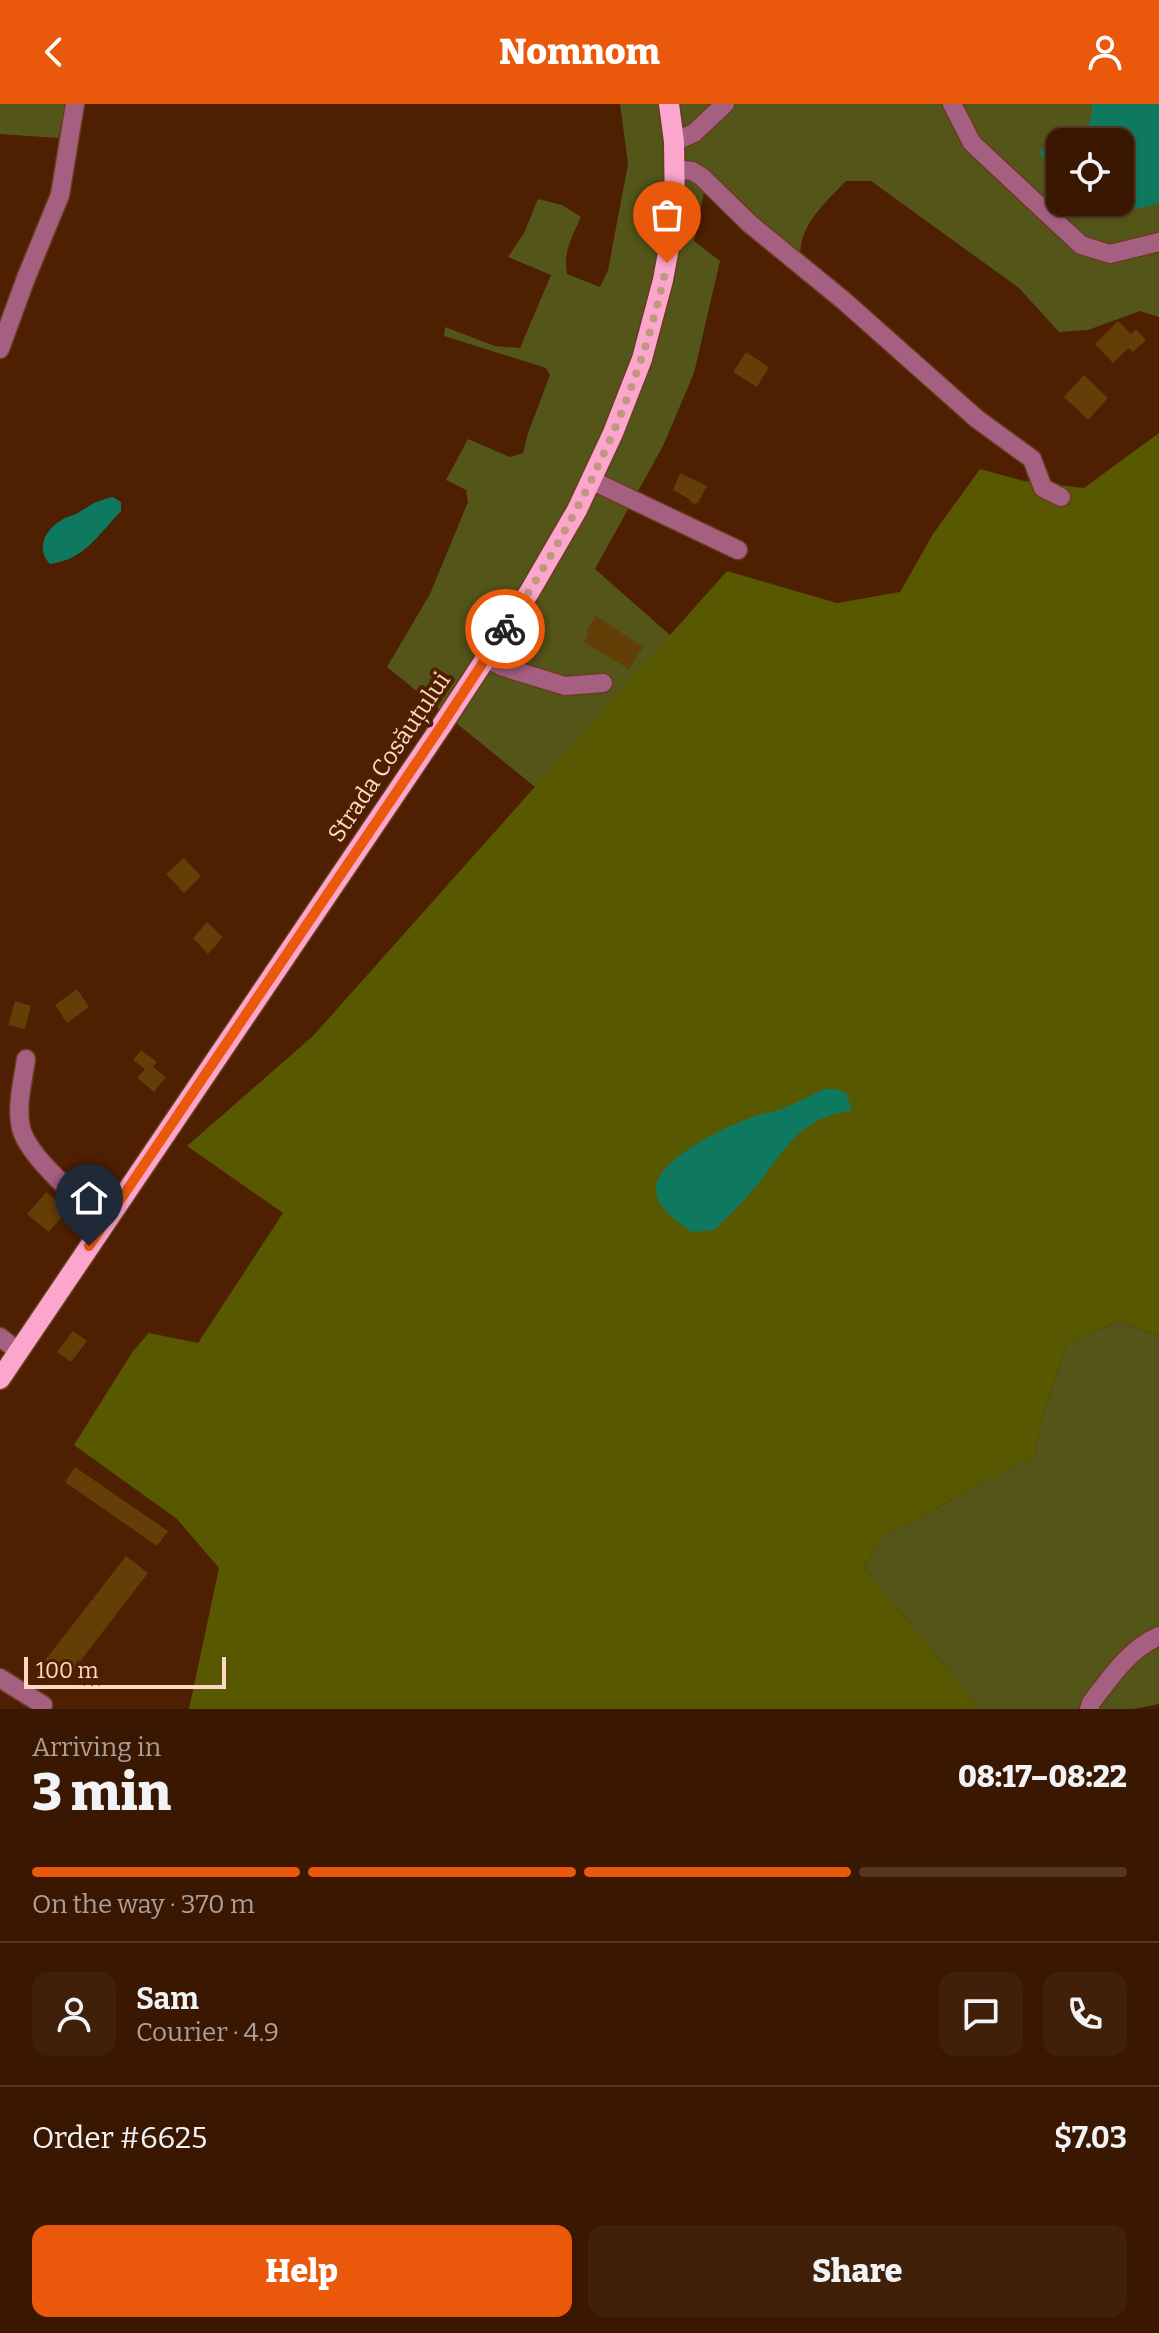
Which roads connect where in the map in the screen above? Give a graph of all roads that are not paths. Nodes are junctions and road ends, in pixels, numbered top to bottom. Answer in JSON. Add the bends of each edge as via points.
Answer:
{"nodes":[{"id":1,"x":75,"y":104,"type":"edge"},
{"id":2,"x":669,"y":104,"type":"edge"},
{"id":3,"x":725,"y":104,"type":"edge"},
{"id":4,"x":952,"y":104,"type":"edge"},
{"id":5,"x":674,"y":142,"type":"junction"},
{"id":6,"x":675,"y":169,"type":"junction"},
{"id":7,"x":1159,"y":242,"type":"edge"},
{"id":8,"x":0,"y":349,"type":"edge"},
{"id":9,"x":591,"y":480,"type":"junction"},
{"id":10,"x":1061,"y":497,"type":"dead end"},
{"id":11,"x":738,"y":550,"type":"dead end"},
{"id":12,"x":486,"y":658,"type":"junction"},
{"id":13,"x":603,"y":683,"type":"dead end"},
{"id":14,"x":26,"y":1059,"type":"dead end"},
{"id":15,"x":107,"y":1220,"type":"junction"},
{"id":16,"x":0,"y":1337,"type":"edge"},
{"id":17,"x":18,"y":1351,"type":"junction"},
{"id":18,"x":0,"y":1379,"type":"edge"},
{"id":19,"x":1159,"y":1636,"type":"edge"},
{"id":20,"x":0,"y":1678,"type":"edge"},
{"id":21,"x":43,"y":1705,"type":"dead end"},
{"id":22,"x":1089,"y":1709,"type":"edge"}],
"edges":[{"from":1,"to":8,"type":"street","via":[[60,195]]},
{"from":2,"to":5,"type":"main road","name":"Strada Cosăuțului"},
{"from":3,"to":5,"type":"street","via":[[694,133]]},
{"from":4,"to":7,"type":"street","via":[[972,143],[1081,245],[1110,254]]},
{"from":5,"to":6,"type":"main road","name":"Strada Cosăuțului"},
{"from":6,"to":9,"type":"main road","name":"Strada Cosăuțului","via":[[675,215],[654,318]]},
{"from":6,"to":10,"type":"street","via":[[702,177],[977,419],[1032,459],[1043,488]]},
{"from":9,"to":11,"type":"street"},
{"from":9,"to":12,"type":"main road","name":"Strada Cosăuțului","via":[[554,552]]},
{"from":12,"to":13,"type":"street","via":[[565,686]]},
{"from":12,"to":15,"type":"main road","name":"Strada Cosăuțului"},
{"from":14,"to":15,"type":"street","via":[[21,1129],[34,1153]]},
{"from":15,"to":17,"type":"main road","name":"Strada Cosăuțului"},
{"from":16,"to":17,"type":"street"},
{"from":17,"to":18,"type":"main road","name":"Strada Cosăuțului"},
{"from":19,"to":22,"type":"street","via":[[1119,1666]]},
{"from":20,"to":21,"type":"street"}]}
